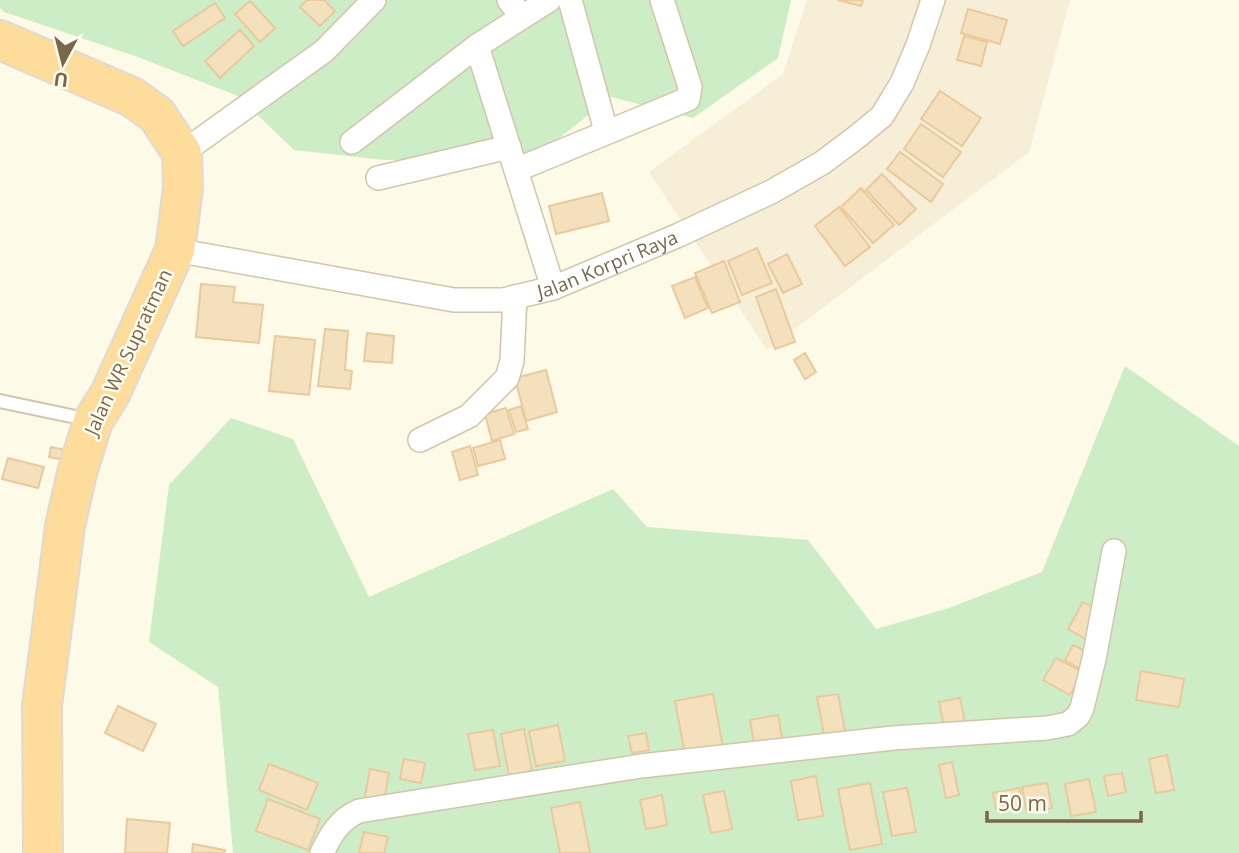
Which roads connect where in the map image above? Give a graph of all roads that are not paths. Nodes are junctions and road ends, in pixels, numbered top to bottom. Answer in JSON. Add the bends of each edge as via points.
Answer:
{"nodes":[{"id":1,"x":374,"y":0,"type":"edge"},
{"id":2,"x":549,"y":0,"type":"edge"},
{"id":3,"x":570,"y":0,"type":"edge"},
{"id":4,"x":662,"y":0,"type":"edge"},
{"id":5,"x":933,"y":0,"type":"edge"},
{"id":6,"x":516,"y":8,"type":"edge"},
{"id":7,"x":0,"y":40,"type":"edge"},
{"id":8,"x":477,"y":46,"type":"junction"},
{"id":9,"x":606,"y":131,"type":"junction"},
{"id":10,"x":352,"y":142,"type":"dead end"},
{"id":11,"x":509,"y":147,"type":"junction"},
{"id":12,"x":182,"y":153,"type":"junction"},
{"id":13,"x":516,"y":170,"type":"junction"},
{"id":14,"x":378,"y":178,"type":"dead end"},
{"id":15,"x":175,"y":250,"type":"junction"},
{"id":16,"x":553,"y":288,"type":"junction"},
{"id":17,"x":515,"y":296,"type":"junction"},
{"id":18,"x":0,"y":401,"type":"edge"},
{"id":19,"x":93,"y":421,"type":"junction"},
{"id":20,"x":420,"y":440,"type":"dead end"},
{"id":21,"x":1114,"y":551,"type":"dead end"},
{"id":22,"x":43,"y":853,"type":"edge"},
{"id":23,"x":322,"y":853,"type":"edge"}],
"edges":[{"from":1,"to":12,"type":"street","via":[[324,51]]},
{"from":2,"to":6,"type":"street"},
{"from":3,"to":9,"type":"street"},
{"from":4,"to":9,"type":"street","via":[[690,87],[688,99]]},
{"from":5,"to":16,"type":"street","name":"Jalan Korpri Raya","via":[[902,83],[882,116],[858,136],[771,192]]},
{"from":6,"to":8,"type":"street"},
{"from":7,"to":12,"type":"highway","via":[[132,97],[157,115]]},
{"from":8,"to":10,"type":"street"},
{"from":8,"to":11,"type":"street"},
{"from":9,"to":13,"type":"street"},
{"from":11,"to":13,"type":"street"},
{"from":11,"to":14,"type":"street"},
{"from":12,"to":15,"type":"highway","name":"Jalan WR Supratman"},
{"from":13,"to":16,"type":"street"},
{"from":15,"to":17,"type":"street","name":"Jalan Korpri Raya","via":[[454,300]]},
{"from":15,"to":19,"type":"highway","name":"Jalan WR Supratman","via":[[110,394]]},
{"from":16,"to":17,"type":"street","name":"Jalan Korpri Raya"},
{"from":17,"to":20,"type":"street","via":[[507,378],[469,416]]},
{"from":18,"to":19,"type":"lane"},
{"from":19,"to":22,"type":"highway","name":"Jalan WR Supratman","via":[[65,526],[42,706]]},
{"from":21,"to":23,"type":"street","via":[[1082,708],[1068,724],[641,766],[359,811],[345,817]]}]}
